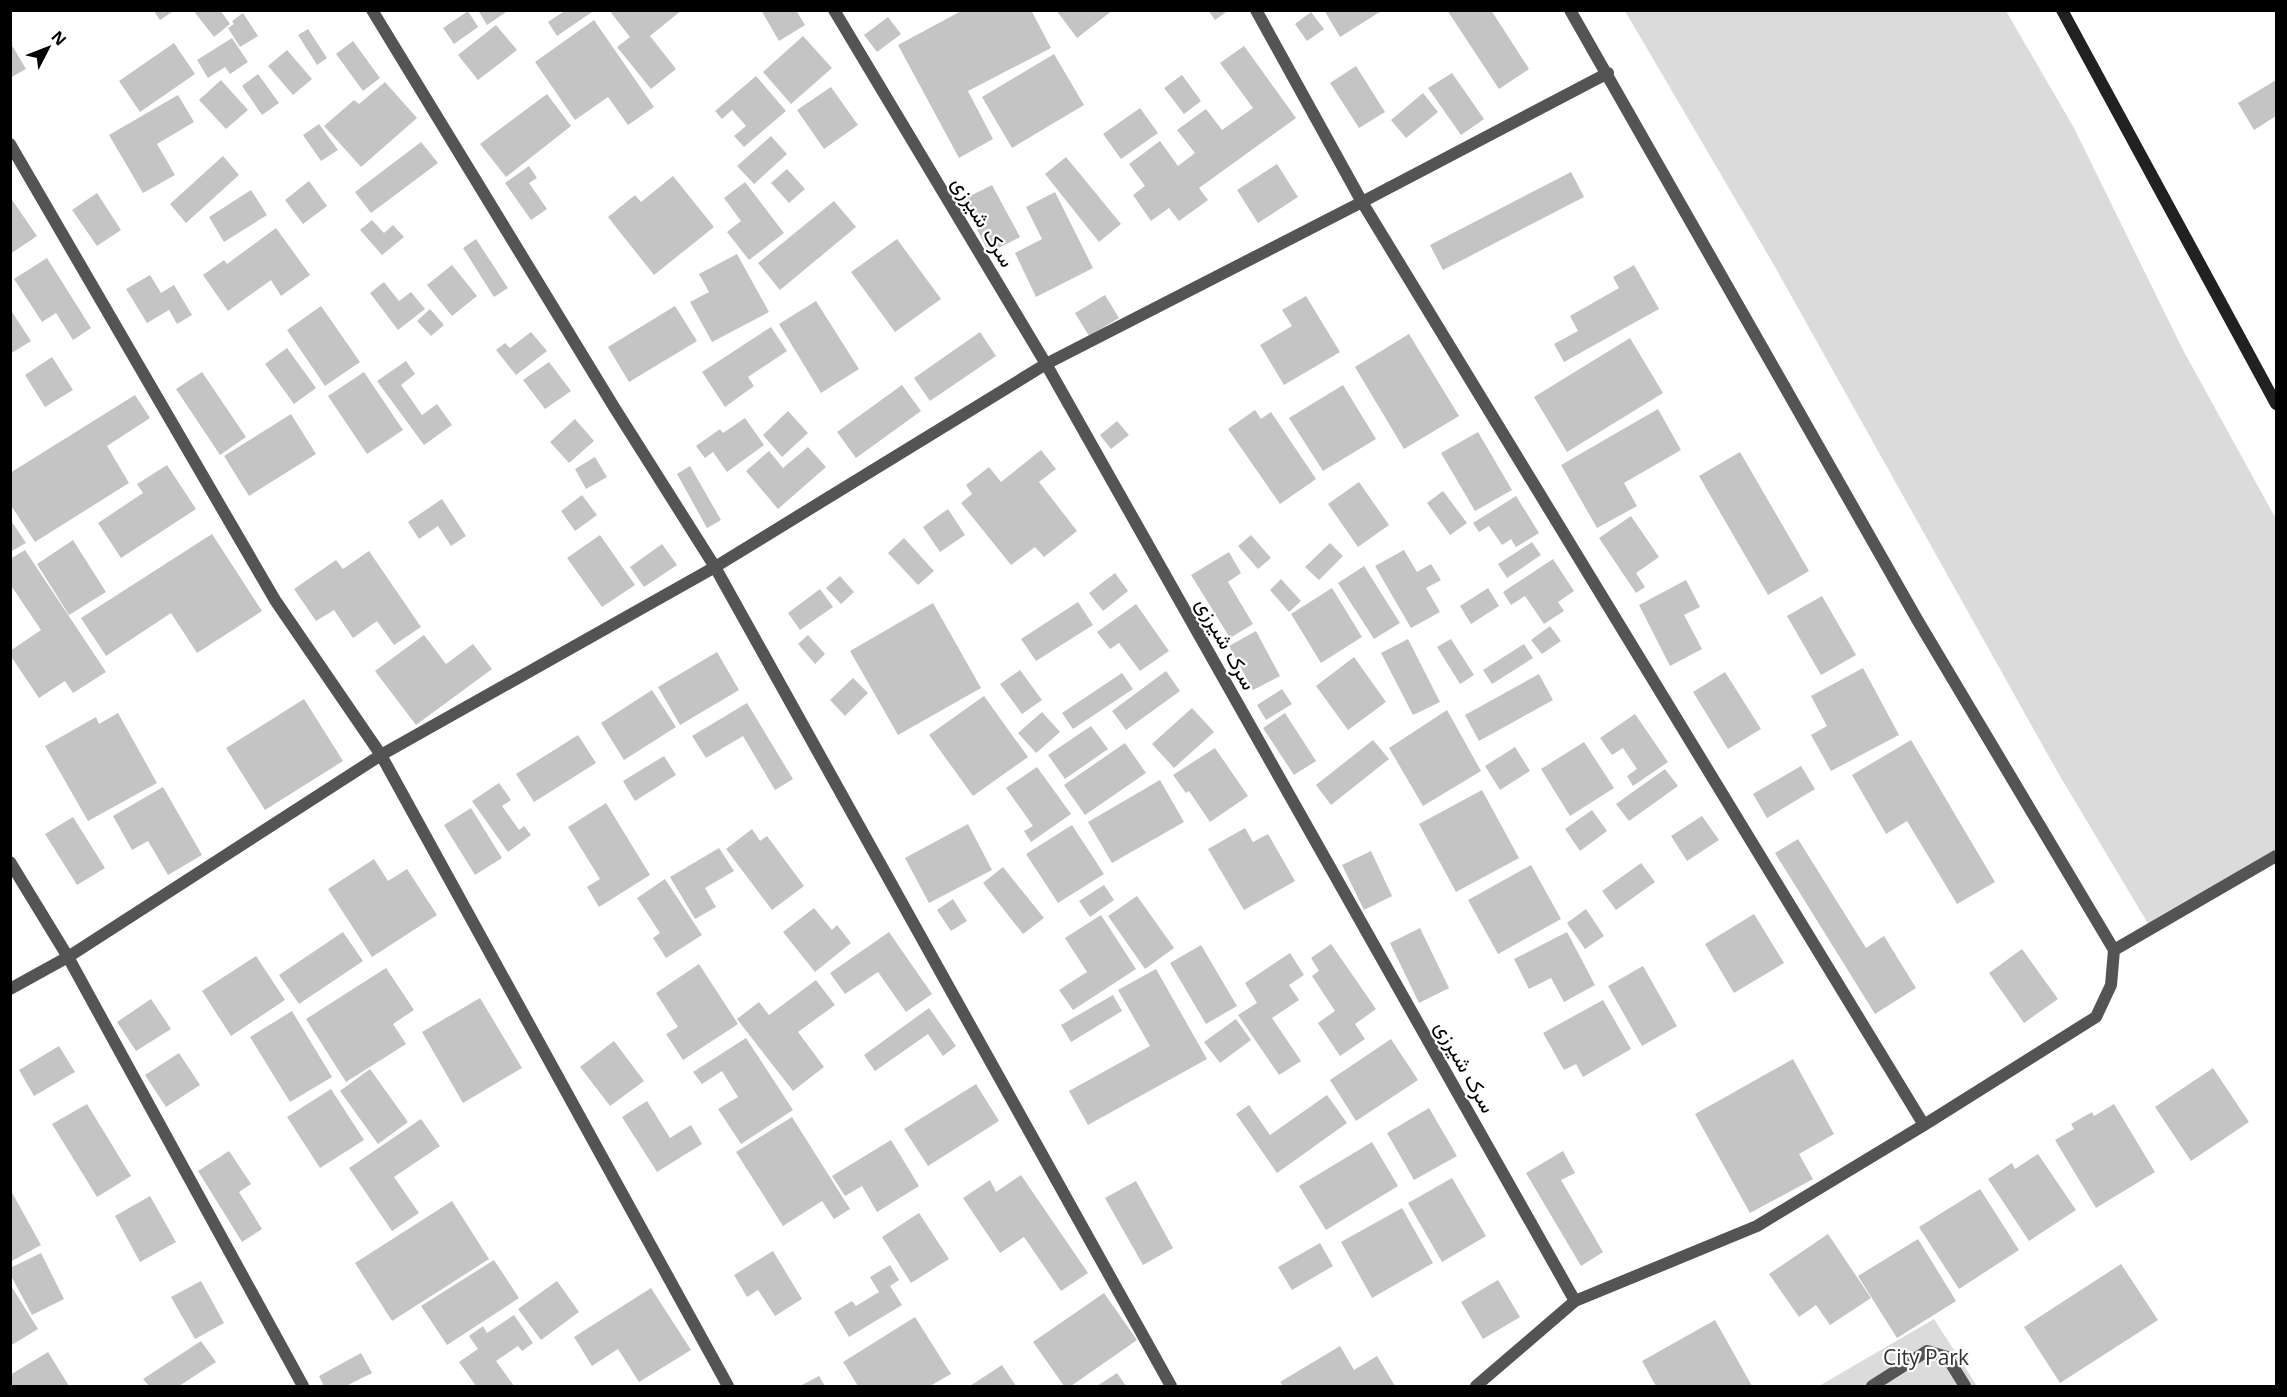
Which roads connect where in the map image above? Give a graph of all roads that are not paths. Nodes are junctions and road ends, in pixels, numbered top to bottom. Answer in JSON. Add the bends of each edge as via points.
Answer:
{"nodes":[{"id":1,"x":372,"y":10,"type":"edge"},
{"id":2,"x":834,"y":10,"type":"edge"},
{"id":3,"x":1256,"y":10,"type":"edge"},
{"id":4,"x":1570,"y":10,"type":"edge"},
{"id":5,"x":2062,"y":10,"type":"edge"},
{"id":6,"x":1608,"y":73,"type":"junction"},
{"id":7,"x":10,"y":144,"type":"edge"},
{"id":8,"x":1362,"y":202,"type":"junction"},
{"id":9,"x":1046,"y":364,"type":"junction"},
{"id":10,"x":2277,"y":404,"type":"edge"},
{"id":11,"x":715,"y":567,"type":"junction"},
{"id":12,"x":381,"y":755,"type":"junction"},
{"id":13,"x":2277,"y":856,"type":"edge"},
{"id":14,"x":10,"y":862,"type":"edge"},
{"id":15,"x":2114,"y":950,"type":"junction"},
{"id":16,"x":68,"y":957,"type":"junction"},
{"id":17,"x":10,"y":989,"type":"edge"},
{"id":18,"x":1924,"y":1125,"type":"junction"},
{"id":19,"x":1575,"y":1301,"type":"junction"},
{"id":20,"x":303,"y":1386,"type":"edge"},
{"id":21,"x":728,"y":1386,"type":"edge"},
{"id":22,"x":1171,"y":1386,"type":"edge"},
{"id":23,"x":1476,"y":1386,"type":"edge"},
{"id":24,"x":1872,"y":1386,"type":"edge"},
{"id":25,"x":1965,"y":1386,"type":"edge"}],
"edges":[{"from":1,"to":11,"type":"street"},
{"from":2,"to":9,"type":"street","name":"سرک شیرزی"},
{"from":3,"to":8,"type":"street"},
{"from":4,"to":6,"type":"street"},
{"from":5,"to":10,"type":"main road"},
{"from":6,"to":8,"type":"street"},
{"from":6,"to":15,"type":"street","via":[[1918,621]]},
{"from":7,"to":12,"type":"street","via":[[275,600]]},
{"from":8,"to":9,"type":"street"},
{"from":8,"to":18,"type":"street"},
{"from":9,"to":11,"type":"street"},
{"from":9,"to":19,"type":"street","name":"سرک شیرزی"},
{"from":11,"to":12,"type":"street"},
{"from":11,"to":22,"type":"street"},
{"from":12,"to":16,"type":"street"},
{"from":12,"to":21,"type":"street"},
{"from":13,"to":15,"type":"street"},
{"from":14,"to":16,"type":"street"},
{"from":15,"to":18,"type":"street","via":[[2111,985],[2096,1017]]},
{"from":16,"to":17,"type":"street"},
{"from":16,"to":20,"type":"street"},
{"from":18,"to":19,"type":"street","via":[[1758,1226]]},
{"from":19,"to":23,"type":"street"},
{"from":24,"to":25,"type":"street","via":[[1927,1351],[1947,1357]]}]}
